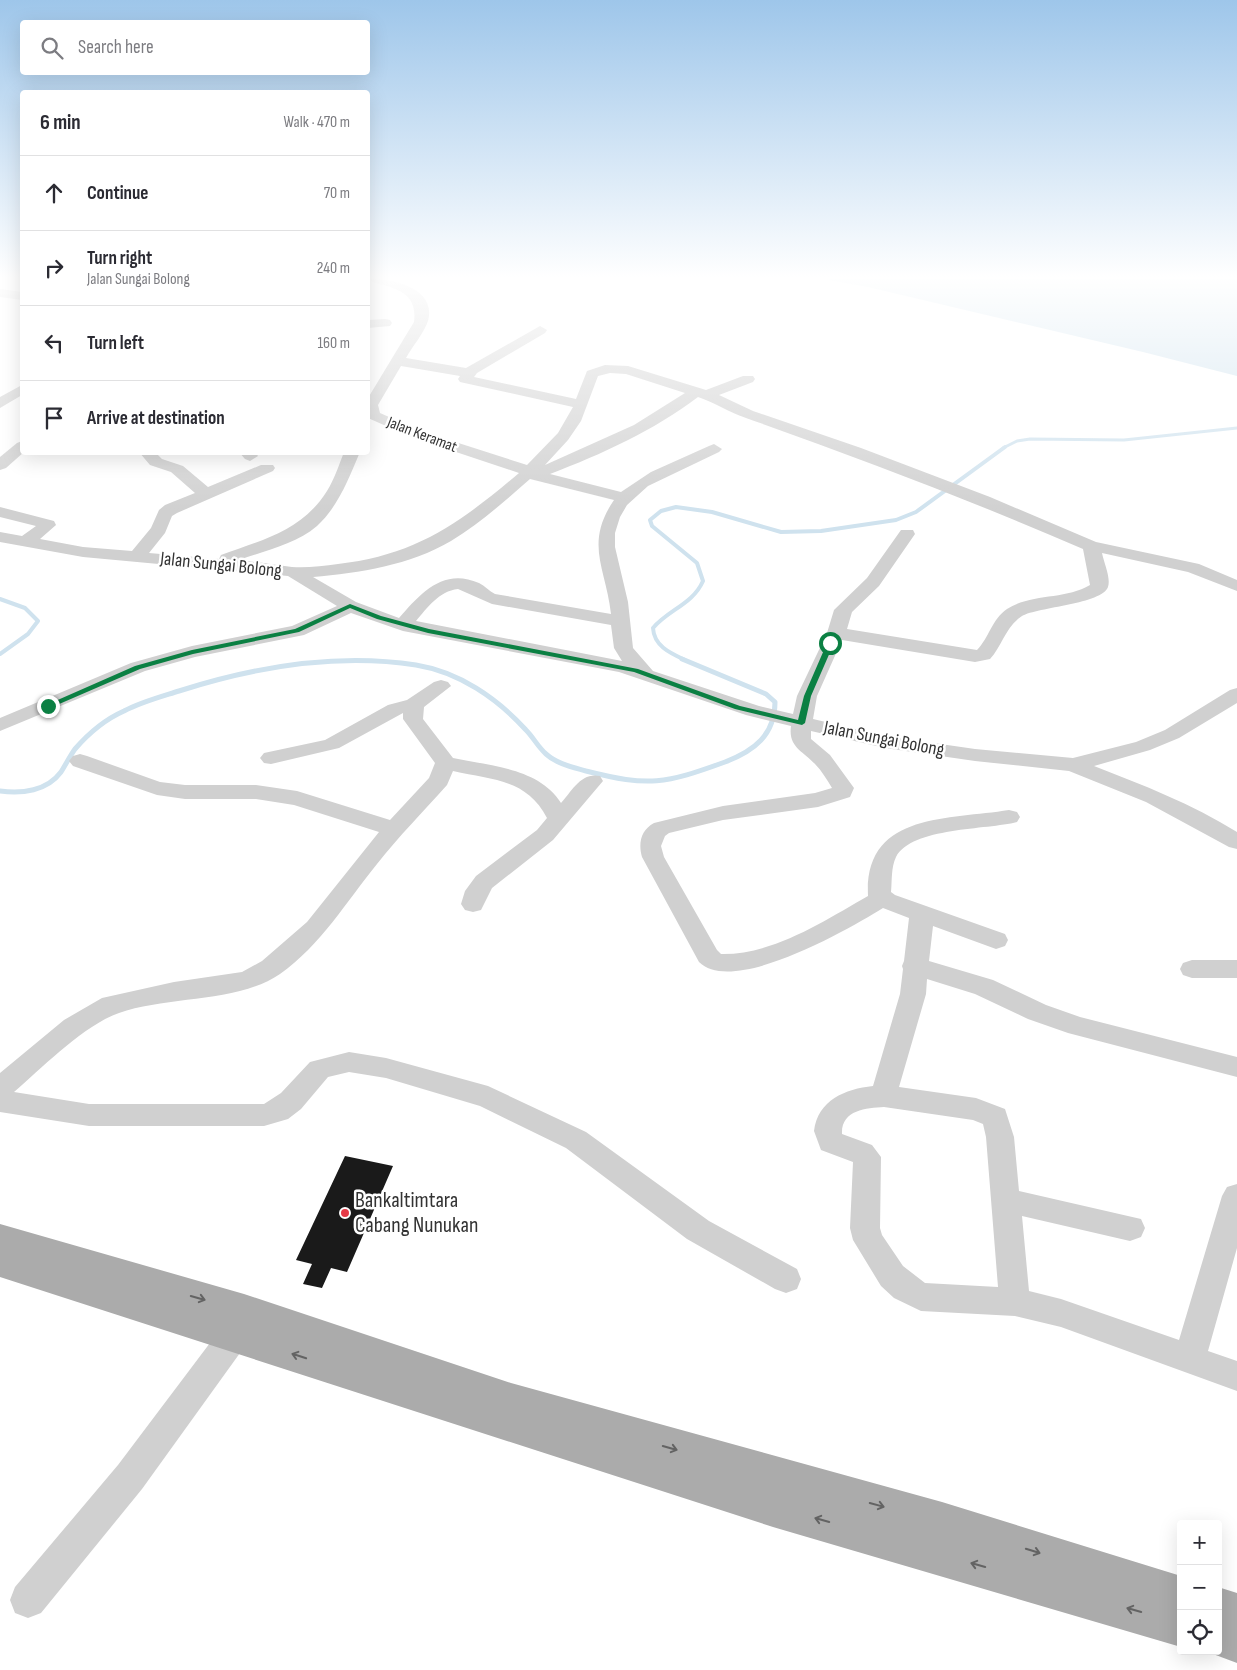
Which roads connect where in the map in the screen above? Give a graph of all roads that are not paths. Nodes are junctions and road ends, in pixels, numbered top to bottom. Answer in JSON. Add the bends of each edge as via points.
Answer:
{"nodes":[{"id":1,"x":400,"y":357,"type":"edge"},
{"id":2,"x":495,"y":357,"type":"edge"},
{"id":3,"x":397,"y":361,"type":"junction"},
{"id":4,"x":468,"y":373,"type":"junction"},
{"id":5,"x":748,"y":379,"type":"dead end"},
{"id":6,"x":8,"y":385,"type":"dead end"},
{"id":7,"x":20,"y":388,"type":"edge"},
{"id":8,"x":20,"y":390,"type":"edge"},
{"id":9,"x":702,"y":393,"type":"junction"},
{"id":10,"x":0,"y":404,"type":"edge"},
{"id":11,"x":581,"y":404,"type":"junction"},
{"id":12,"x":370,"y":420,"type":"edge"},
{"id":13,"x":2,"y":444,"type":"dead end"},
{"id":14,"x":20,"y":446,"type":"edge"},
{"id":15,"x":20,"y":448,"type":"edge"},
{"id":16,"x":714,"y":449,"type":"dead end"},
{"id":17,"x":546,"y":453,"type":"junction"},
{"id":18,"x":149,"y":455,"type":"edge"},
{"id":19,"x":351,"y":455,"type":"edge"},
{"id":20,"x":571,"y":461,"type":"junction"},
{"id":21,"x":0,"y":465,"type":"edge"},
{"id":22,"x":267,"y":468,"type":"dead end"},
{"id":23,"x":529,"y":474,"type":"junction"},
{"id":24,"x":207,"y":494,"type":"junction"},
{"id":25,"x":624,"y":498,"type":"junction"},
{"id":26,"x":0,"y":512,"type":"edge"},
{"id":27,"x":906,"y":534,"type":"dead end"},
{"id":28,"x":0,"y":537,"type":"edge"},
{"id":29,"x":25,"y":542,"type":"junction"},
{"id":30,"x":1091,"y":546,"type":"junction"},
{"id":31,"x":136,"y":557,"type":"junction"},
{"id":32,"x":216,"y":562,"type":"junction"},
{"id":33,"x":293,"y":572,"type":"junction"},
{"id":34,"x":1209,"y":574,"type":"junction"},
{"id":35,"x":1237,"y":581,"type":"edge"},
{"id":36,"x":1237,"y":586,"type":"edge"},
{"id":37,"x":350,"y":606,"type":"junction"},
{"id":38,"x":620,"y":621,"type":"junction"},
{"id":39,"x":403,"y":625,"type":"junction"},
{"id":40,"x":836,"y":633,"type":"junction"},
{"id":41,"x":646,"y":673,"type":"junction"},
{"id":42,"x":441,"y":686,"type":"dead end"},
{"id":43,"x":1237,"y":694,"type":"edge"},
{"id":44,"x":414,"y":705,"type":"junction"},
{"id":45,"x":793,"y":721,"type":"junction"},
{"id":46,"x":0,"y":725,"type":"edge"},
{"id":47,"x":272,"y":758,"type":"dead end"},
{"id":48,"x":80,"y":762,"type":"dead end"},
{"id":49,"x":446,"y":763,"type":"junction"},
{"id":50,"x":1073,"y":765,"type":"junction"},
{"id":51,"x":592,"y":781,"type":"dead end"},
{"id":52,"x":1009,"y":817,"type":"dead end"},
{"id":53,"x":559,"y":820,"type":"junction"},
{"id":54,"x":1228,"y":825,"type":"edge"},
{"id":55,"x":396,"y":830,"type":"junction"},
{"id":56,"x":1237,"y":842,"type":"edge"},
{"id":57,"x":881,"y":899,"type":"junction"},
{"id":58,"x":473,"y":904,"type":"dead end"},
{"id":59,"x":922,"y":913,"type":"junction"},
{"id":60,"x":996,"y":940,"type":"dead end"},
{"id":61,"x":914,"y":966,"type":"junction"},
{"id":62,"x":1192,"y":968,"type":"dead end"},
{"id":63,"x":1237,"y":968,"type":"edge"},
{"id":64,"x":1237,"y":1067,"type":"edge"},
{"id":65,"x":0,"y":1088,"type":"edge"},
{"id":66,"x":884,"y":1096,"type":"junction"},
{"id":67,"x":0,"y":1101,"type":"edge"},
{"id":68,"x":1237,"y":1196,"type":"edge"},
{"id":69,"x":1005,"y":1200,"type":"junction"},
{"id":70,"x":1130,"y":1228,"type":"dead end"},
{"id":71,"x":0,"y":1240,"type":"edge"},
{"id":72,"x":0,"y":1260,"type":"edge"},
{"id":73,"x":786,"y":1279,"type":"dead end"},
{"id":74,"x":1015,"y":1302,"type":"junction"},
{"id":75,"x":239,"y":1324,"type":"junction"},
{"id":76,"x":1190,"y":1358,"type":"junction"},
{"id":77,"x":1237,"y":1376,"type":"edge"},
{"id":78,"x":941,"y":1539,"type":"junction"},
{"id":79,"x":1177,"y":1597,"type":"edge"},
{"id":80,"x":28,"y":1600,"type":"dead end"},
{"id":81,"x":1221,"y":1610,"type":"edge"},
{"id":82,"x":1237,"y":1615,"type":"edge"},
{"id":83,"x":1177,"y":1623,"type":"edge"},
{"id":84,"x":1222,"y":1635,"type":"edge"},
{"id":85,"x":1237,"y":1640,"type":"edge"}],
"edges":[{"from":1,"to":3,"type":"street","name":"Jalan Keramat"},
{"from":2,"to":4,"type":"street"},
{"from":3,"to":4,"type":"street"},
{"from":3,"to":12,"type":"street","name":"Jalan Keramat","via":[[376,395]]},
{"from":4,"to":11,"type":"street","via":[[465,378],[476,383]]},
{"from":5,"to":9,"type":"street"},
{"from":6,"to":7,"type":"street"},
{"from":8,"to":10,"type":"street"},
{"from":9,"to":11,"type":"street","via":[[628,370],[608,370],[592,374]]},
{"from":9,"to":20,"type":"street","via":[[604,448]]},
{"from":9,"to":30,"type":"street","via":[[748,414],[848,447]]},
{"from":11,"to":17,"type":"street","via":[[570,426]]},
{"from":12,"to":23,"type":"street","name":"Jalan Keramat"},
{"from":13,"to":14,"type":"street"},
{"from":15,"to":21,"type":"street"},
{"from":16,"to":25,"type":"street","via":[[652,476]]},
{"from":17,"to":20,"type":"street"},
{"from":17,"to":23,"type":"street"},
{"from":18,"to":24,"type":"street","via":[[156,462],[177,469]]},
{"from":19,"to":32,"type":"street","via":[[339,485],[311,522],[255,550]]},
{"from":20,"to":23,"type":"street"},
{"from":22,"to":24,"type":"street"},
{"from":23,"to":25,"type":"street","name":"Jalan Keramat"},
{"from":23,"to":33,"type":"street","via":[[464,524],[427,546],[349,567]]},
{"from":24,"to":31,"type":"street","via":[[165,514],[159,529]]},
{"from":25,"to":38,"type":"street","via":[[614,514],[606,539],[620,604]]},
{"from":26,"to":29,"type":"street","via":[[48,525]]},
{"from":27,"to":40,"type":"street","via":[[872,582],[843,610]]},
{"from":28,"to":29,"type":"street","name":"Jalan Sungai Bolong"},
{"from":29,"to":31,"type":"street","name":"Jalan Sungai Bolong"},
{"from":30,"to":34,"type":"street","via":[[1170,562]]},
{"from":30,"to":40,"type":"street","via":[[1099,587],[1014,613],[996,633],[983,655]]},
{"from":31,"to":32,"type":"street","name":"Jalan Sungai Bolong"},
{"from":32,"to":33,"type":"street","name":"Jalan Sungai Bolong"},
{"from":33,"to":37,"type":"street","name":"Jalan Sungai Bolong"},
{"from":34,"to":35,"type":"street"},
{"from":34,"to":36,"type":"street"},
{"from":37,"to":39,"type":"street","name":"Jalan Sungai Bolong"},
{"from":37,"to":46,"type":"street","via":[[297,631],[192,652],[138,667]]},
{"from":38,"to":39,"type":"street","via":[[492,600],[473,587],[450,582],[435,590]]},
{"from":38,"to":41,"type":"street","via":[[624,650]]},
{"from":39,"to":41,"type":"street","name":"Jalan Sungai Bolong"},
{"from":40,"to":45,"type":"street"},
{"from":41,"to":45,"type":"street","name":"Jalan Sungai Bolong","via":[[753,711]]},
{"from":42,"to":44,"type":"street"},
{"from":43,"to":50,"type":"street","via":[[1172,734],[1143,746]]},
{"from":44,"to":47,"type":"street","via":[[395,709],[332,744]]},
{"from":44,"to":49,"type":"street","via":[[413,720]]},
{"from":45,"to":50,"type":"street","name":"Jalan Sungai Bolong","via":[[914,747]]},
{"from":45,"to":57,"type":"street","via":[[802,742],[823,760],[843,788],[842,792],[818,800],[723,813],[662,828],[652,836],[650,846],[654,857],[708,956],[715,963],[736,963],[803,941]]},
{"from":48,"to":55,"type":"street","via":[[157,788],[185,792],[256,792],[297,798]]},
{"from":49,"to":53,"type":"street","via":[[530,785],[545,796]]},
{"from":49,"to":55,"type":"street","via":[[439,780]]},
{"from":50,"to":54,"type":"street","name":"Jalan Sungai Bolong"},
{"from":51,"to":53,"type":"street"},
{"from":52,"to":57,"type":"street","via":[[927,829],[891,846],[884,858]]},
{"from":53,"to":58,"type":"street","via":[[517,859],[484,882]]},
{"from":54,"to":56,"type":"street","name":"Jalan Sungai Bolong"},
{"from":55,"to":65,"type":"street","via":[[369,858],[316,928],[270,967],[247,980],[110,1005],[73,1027]]},
{"from":57,"to":59,"type":"street"},
{"from":59,"to":60,"type":"street"},
{"from":59,"to":61,"type":"street"},
{"from":61,"to":64,"type":"street","via":[[976,984],[1037,1012],[1078,1026]]},
{"from":61,"to":66,"type":"street","via":[[913,994]]},
{"from":62,"to":63,"type":"street"},
{"from":66,"to":69,"type":"street","via":[[976,1109],[995,1116]]},
{"from":66,"to":74,"type":"street","via":[[855,1100],[835,1111],[827,1134],[831,1142],[867,1157],[865,1228],[878,1257],[904,1288],[921,1297]]},
{"from":67,"to":73,"type":"street","via":[[89,1115],[264,1115],[278,1111],[291,1101],[319,1070],[350,1062],[386,1068],[488,1097],[576,1140],[698,1230]]},
{"from":68,"to":76,"type":"street"},
{"from":69,"to":70,"type":"street"},
{"from":69,"to":74,"type":"street"},
{"from":71,"to":75,"type":"main road","one_way":true},
{"from":72,"to":75,"type":"main road"},
{"from":74,"to":76,"type":"street","via":[[1061,1313]]},
{"from":75,"to":78,"type":"main road","via":[[773,1506]]},
{"from":75,"to":80,"type":"street","via":[[130,1477]]},
{"from":76,"to":77,"type":"street"},
{"from":78,"to":79,"type":"main road","one_way":true},
{"from":83,"to":78,"type":"main road","one_way":true},
{"from":81,"to":82,"type":"main road"},
{"from":84,"to":85,"type":"main road"}]}
